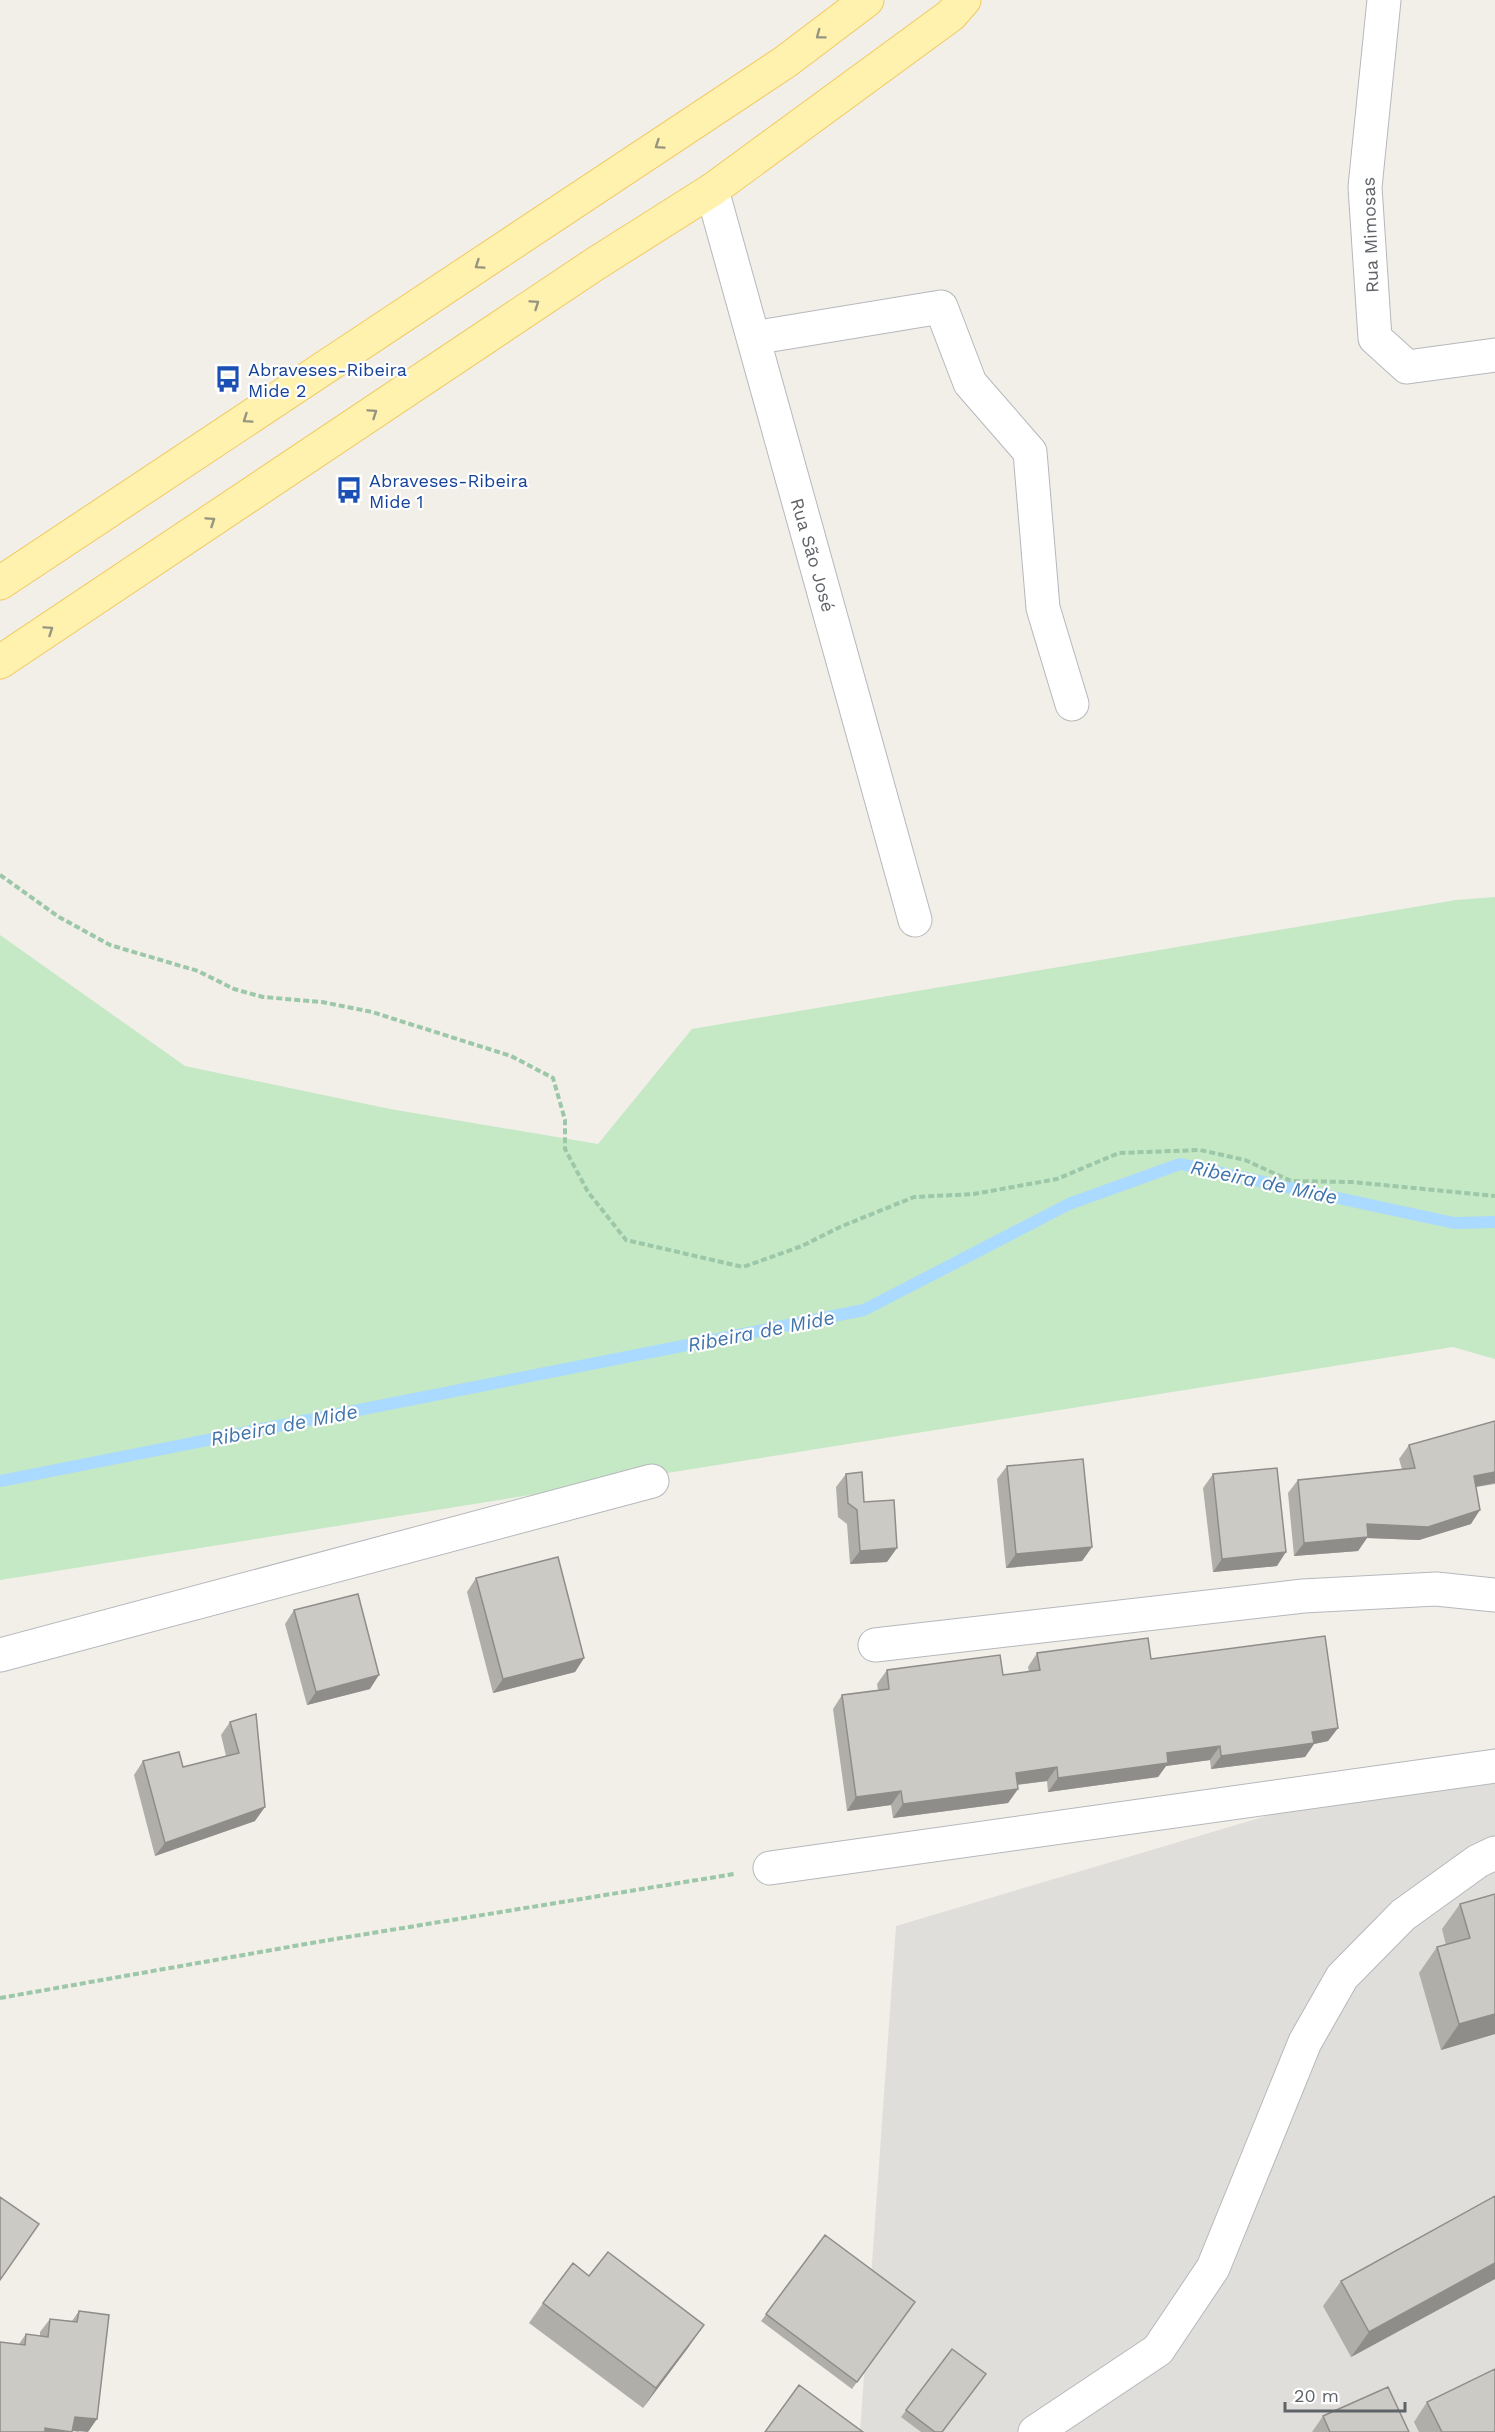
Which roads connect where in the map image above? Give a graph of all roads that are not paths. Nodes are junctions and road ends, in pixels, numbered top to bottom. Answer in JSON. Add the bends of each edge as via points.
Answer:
{"nodes":[{"id":1,"x":867,"y":0,"type":"edge"},
{"id":2,"x":964,"y":0,"type":"edge"},
{"id":3,"x":1384,"y":0,"type":"edge"},
{"id":4,"x":712,"y":190,"type":"junction"},
{"id":5,"x":753,"y":338,"type":"junction"},
{"id":6,"x":1495,"y":354,"type":"edge"},
{"id":7,"x":0,"y":583,"type":"edge"},
{"id":8,"x":0,"y":662,"type":"edge"},
{"id":9,"x":1072,"y":704,"type":"dead end"},
{"id":10,"x":915,"y":920,"type":"dead end"},
{"id":11,"x":652,"y":1481,"type":"dead end"},
{"id":12,"x":1495,"y":1595,"type":"edge"},
{"id":13,"x":875,"y":1645,"type":"dead end"},
{"id":14,"x":0,"y":1654,"type":"edge"},
{"id":15,"x":1495,"y":1766,"type":"edge"},
{"id":16,"x":1495,"y":1853,"type":"edge"},
{"id":17,"x":770,"y":1868,"type":"road end"},
{"id":18,"x":1035,"y":2432,"type":"edge"}],
"edges":[{"from":1,"to":7,"type":"main road","one_way":true,"via":[[785,62]]},
{"from":2,"to":4,"type":"main road","via":[[951,15]]},
{"from":3,"to":6,"type":"street","name":"Rua Mimosas","via":[[1365,187],[1375,339],[1407,367]]},
{"from":4,"to":5,"type":"street","name":"Rua São José"},
{"from":8,"to":4,"type":"main road","one_way":true},
{"from":5,"to":9,"type":"street","via":[[941,307],[970,383],[1030,452],[1043,608]]},
{"from":5,"to":10,"type":"street","name":"Rua São José"},
{"from":11,"to":14,"type":"street"},
{"from":12,"to":13,"type":"street","via":[[1436,1589],[1303,1596]]},
{"from":15,"to":17,"type":"street"},
{"from":16,"to":18,"type":"street","via":[[1402,1915],[1342,1977],[1305,2042],[1213,2268],[1158,2350]]}]}
